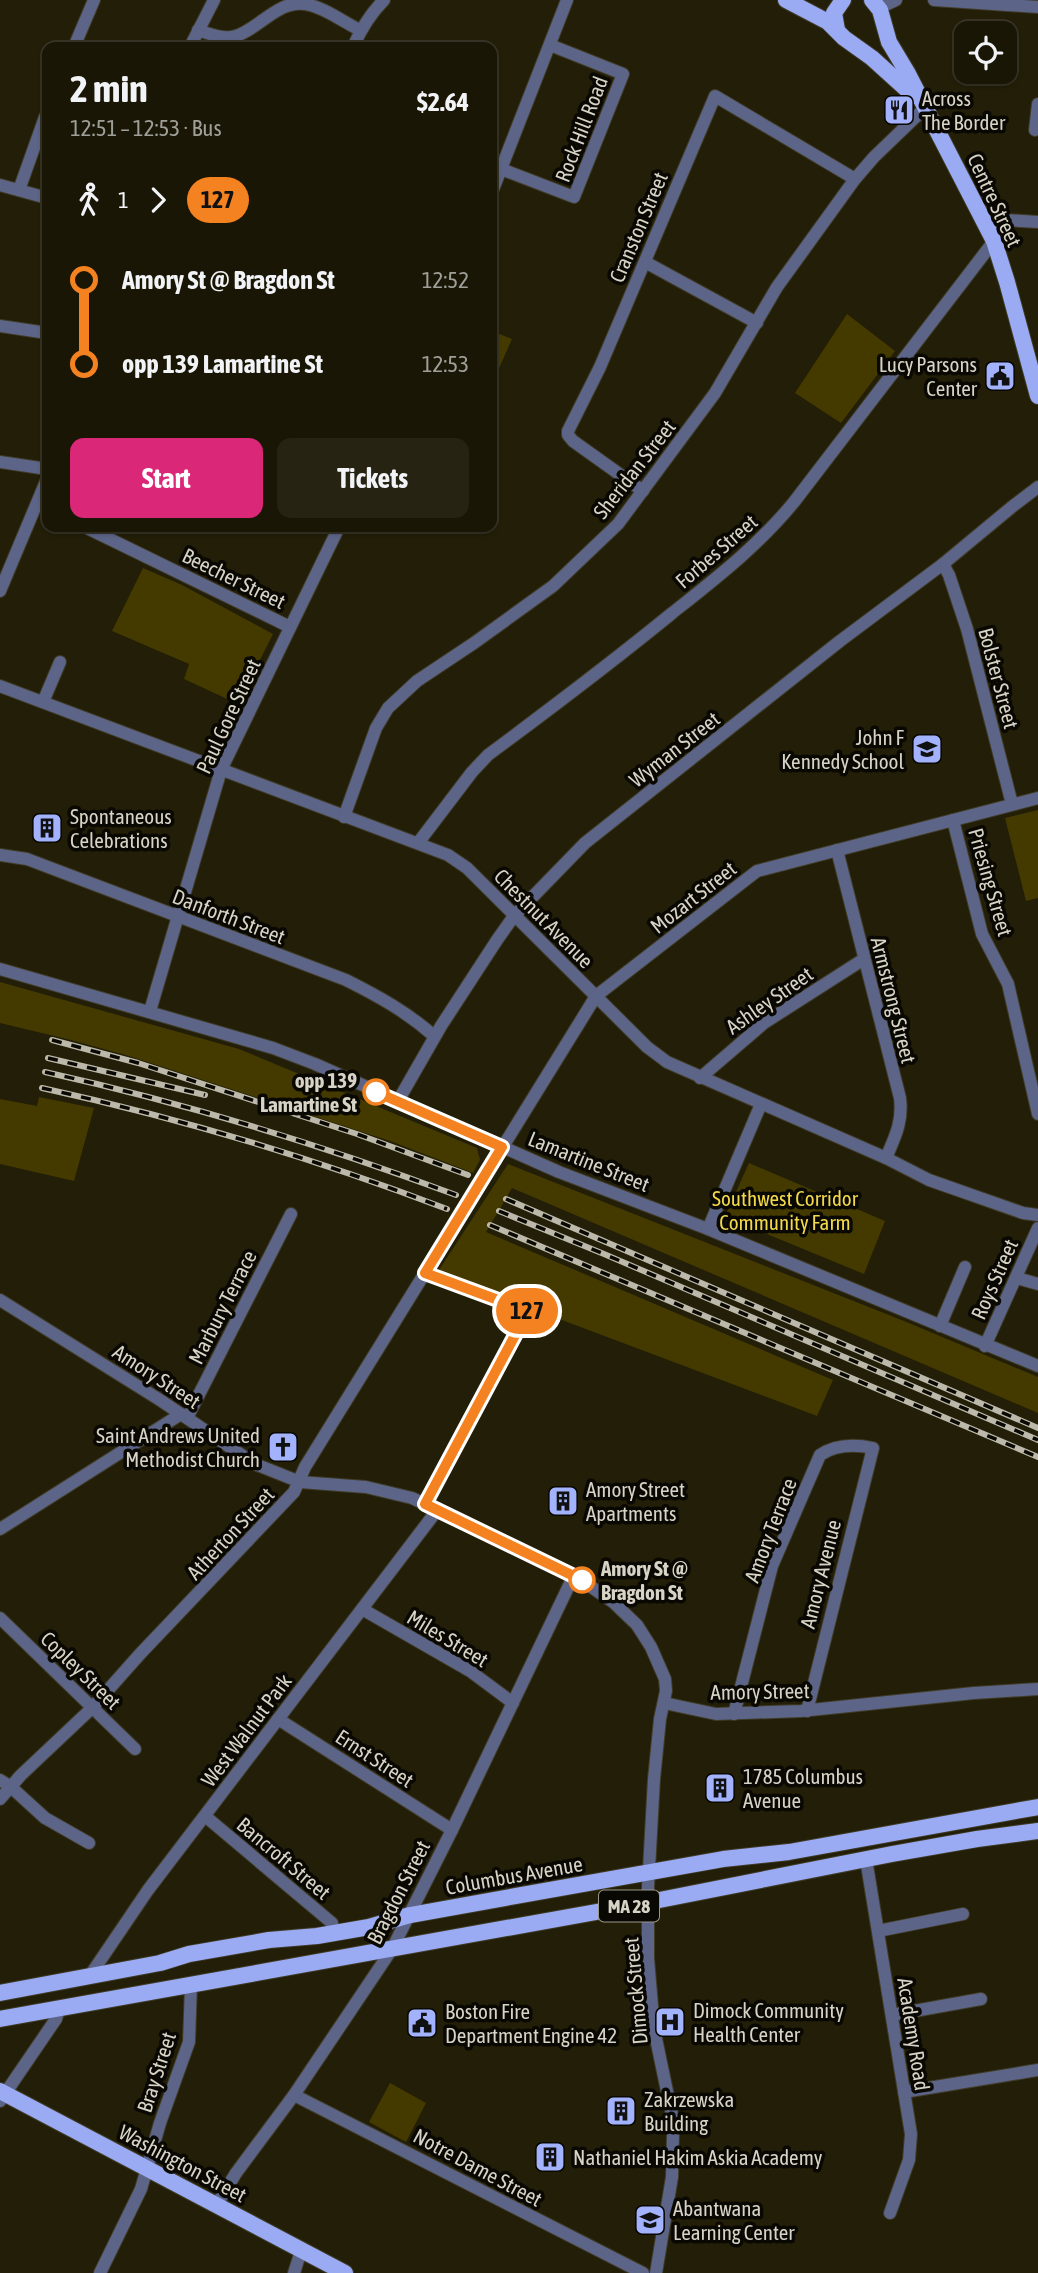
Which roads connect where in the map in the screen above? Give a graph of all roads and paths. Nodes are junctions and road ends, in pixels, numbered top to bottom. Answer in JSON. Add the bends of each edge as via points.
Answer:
{"nodes":[{"id":1,"x":94,"y":0,"type":"edge"},
{"id":2,"x":214,"y":0,"type":"edge"},
{"id":3,"x":384,"y":0,"type":"edge"},
{"id":4,"x":567,"y":0,"type":"edge"},
{"id":5,"x":786,"y":0,"type":"edge"},
{"id":6,"x":843,"y":0,"type":"edge"},
{"id":7,"x":897,"y":0,"type":"edge"},
{"id":8,"x":934,"y":0,"type":"edge"},
{"id":9,"x":877,"y":8,"type":"edge"},
{"id":10,"x":1038,"y":8,"type":"edge"},
{"id":11,"x":198,"y":30,"type":"junction"},
{"id":12,"x":360,"y":30,"type":"junction"},
{"id":13,"x":843,"y":35,"type":"junction"},
{"id":14,"x":76,"y":42,"type":"edge"},
{"id":15,"x":192,"y":42,"type":"edge"},
{"id":16,"x":356,"y":42,"type":"edge"},
{"id":17,"x":550,"y":45,"type":"junction"},
{"id":18,"x":1038,"y":104,"type":"edge"},
{"id":19,"x":926,"y":107,"type":"junction"},
{"id":20,"x":42,"y":125,"type":"edge"},
{"id":21,"x":1035,"y":130,"type":"dead end"},
{"id":22,"x":501,"y":169,"type":"junction"},
{"id":23,"x":497,"y":179,"type":"edge"},
{"id":24,"x":855,"y":180,"type":"junction"},
{"id":25,"x":0,"y":185,"type":"edge"},
{"id":26,"x":19,"y":190,"type":"junction"},
{"id":27,"x":42,"y":197,"type":"edge"},
{"id":28,"x":1038,"y":222,"type":"edge"},
{"id":29,"x":986,"y":225,"type":"junction"},
{"id":30,"x":994,"y":242,"type":"junction"},
{"id":31,"x":645,"y":262,"type":"junction"},
{"id":32,"x":757,"y":323,"type":"junction"},
{"id":33,"x":0,"y":326,"type":"edge"},
{"id":34,"x":42,"y":333,"type":"edge"},
{"id":35,"x":1038,"y":396,"type":"edge"},
{"id":36,"x":0,"y":462,"type":"edge"},
{"id":37,"x":42,"y":469,"type":"edge"},
{"id":38,"x":1038,"y":488,"type":"edge"},
{"id":39,"x":643,"y":491,"type":"junction"},
{"id":40,"x":42,"y":508,"type":"edge"},
{"id":41,"x":95,"y":532,"type":"edge"},
{"id":42,"x":337,"y":532,"type":"edge"},
{"id":43,"x":943,"y":564,"type":"junction"},
{"id":44,"x":0,"y":591,"type":"edge"},
{"id":45,"x":290,"y":627,"type":"junction"},
{"id":46,"x":60,"y":662,"type":"dead end"},
{"id":47,"x":0,"y":686,"type":"edge"},
{"id":48,"x":43,"y":702,"type":"junction"},
{"id":49,"x":221,"y":770,"type":"junction"},
{"id":50,"x":1038,"y":798,"type":"edge"},
{"id":51,"x":1012,"y":804,"type":"junction"},
{"id":52,"x":344,"y":817,"type":"junction"},
{"id":53,"x":953,"y":820,"type":"junction"},
{"id":54,"x":418,"y":843,"type":"junction"},
{"id":55,"x":837,"y":850,"type":"junction"},
{"id":56,"x":0,"y":855,"type":"edge"},
{"id":57,"x":514,"y":916,"type":"junction"},
{"id":58,"x":177,"y":917,"type":"junction"},
{"id":59,"x":864,"y":959,"type":"junction"},
{"id":60,"x":0,"y":969,"type":"edge"},
{"id":61,"x":596,"y":996,"type":"junction"},
{"id":62,"x":150,"y":1011,"type":"junction"},
{"id":63,"x":434,"y":1036,"type":"junction"},
{"id":64,"x":700,"y":1078,"type":"junction"},
{"id":65,"x":398,"y":1101,"type":"junction"},
{"id":66,"x":761,"y":1104,"type":"junction"},
{"id":67,"x":1038,"y":1114,"type":"edge"},
{"id":68,"x":502,"y":1147,"type":"junction"},
{"id":69,"x":886,"y":1158,"type":"junction"},
{"id":70,"x":291,"y":1214,"type":"dead end"},
{"id":71,"x":1038,"y":1215,"type":"edge"},
{"id":72,"x":1038,"y":1228,"type":"edge"},
{"id":73,"x":708,"y":1229,"type":"junction"},
{"id":74,"x":965,"y":1267,"type":"dead end"},
{"id":75,"x":425,"y":1273,"type":"junction"},
{"id":76,"x":1017,"y":1278,"type":"junction"},
{"id":77,"x":1038,"y":1284,"type":"edge"},
{"id":78,"x":0,"y":1300,"type":"edge"},
{"id":79,"x":940,"y":1326,"type":"junction"},
{"id":80,"x":985,"y":1346,"type":"junction"},
{"id":81,"x":1038,"y":1366,"type":"edge"},
{"id":82,"x":184,"y":1416,"type":"junction"},
{"id":83,"x":873,"y":1448,"type":"joint"},
{"id":84,"x":300,"y":1482,"type":"junction"},
{"id":85,"x":425,"y":1504,"type":"junction"},
{"id":86,"x":438,"y":1509,"type":"junction"},
{"id":87,"x":0,"y":1529,"type":"edge"},
{"id":88,"x":574,"y":1575,"type":"junction"},
{"id":89,"x":362,"y":1609,"type":"junction"},
{"id":90,"x":0,"y":1618,"type":"edge"},
{"id":91,"x":1038,"y":1689,"type":"edge"},
{"id":92,"x":513,"y":1703,"type":"junction"},
{"id":93,"x":664,"y":1703,"type":"junction"},
{"id":94,"x":92,"y":1709,"type":"junction"},
{"id":95,"x":807,"y":1711,"type":"junction"},
{"id":96,"x":734,"y":1714,"type":"junction"},
{"id":97,"x":278,"y":1719,"type":"junction"},
{"id":98,"x":135,"y":1749,"type":"dead end"},
{"id":99,"x":5,"y":1783,"type":"edge"},
{"id":100,"x":0,"y":1799,"type":"edge"},
{"id":101,"x":1038,"y":1807,"type":"edge"},
{"id":102,"x":205,"y":1816,"type":"junction"},
{"id":103,"x":452,"y":1830,"type":"junction"},
{"id":104,"x":1038,"y":1831,"type":"edge"},
{"id":105,"x":89,"y":1843,"type":"dead end"},
{"id":106,"x":866,"y":1860,"type":"junction"},
{"id":107,"x":649,"y":1872,"type":"junction"},
{"id":108,"x":648,"y":1902,"type":"junction"},
{"id":109,"x":963,"y":1914,"type":"dead end"},
{"id":110,"x":410,"y":1915,"type":"junction"},
{"id":111,"x":878,"y":1931,"type":"junction"},
{"id":112,"x":334,"y":1933,"type":"junction"},
{"id":113,"x":392,"y":1949,"type":"junction"},
{"id":114,"x":89,"y":1976,"type":"junction"},
{"id":115,"x":191,"y":1985,"type":"junction"},
{"id":116,"x":0,"y":1993,"type":"edge"},
{"id":117,"x":981,"y":1999,"type":"dead end"},
{"id":118,"x":59,"y":2009,"type":"junction"},
{"id":119,"x":892,"y":2015,"type":"junction"},
{"id":120,"x":0,"y":2019,"type":"edge"},
{"id":121,"x":1038,"y":2070,"type":"edge"},
{"id":122,"x":904,"y":2092,"type":"junction"},
{"id":123,"x":294,"y":2095,"type":"junction"},
{"id":124,"x":2,"y":2096,"type":"edge"},
{"id":125,"x":147,"y":2169,"type":"junction"},
{"id":126,"x":216,"y":2204,"type":"junction"},
{"id":127,"x":890,"y":2213,"type":"dead end"},
{"id":128,"x":301,"y":2250,"type":"junction"},
{"id":129,"x":100,"y":2273,"type":"edge"},
{"id":130,"x":294,"y":2273,"type":"edge"},
{"id":131,"x":345,"y":2273,"type":"edge"},
{"id":132,"x":643,"y":2273,"type":"edge"},
{"id":133,"x":656,"y":2273,"type":"edge"}],
"edges":[{"from":1,"to":14,"type":"street"},
{"from":2,"to":11,"type":"street"},
{"from":3,"to":12,"type":"street"},
{"from":4,"to":17,"type":"street"},
{"from":5,"to":13,"type":"main road","name":"Centre Street"},
{"from":6,"to":13,"type":"main road","via":[[834,13]]},
{"from":7,"to":9,"type":"street"},
{"from":8,"to":10,"type":"street"},
{"from":9,"to":13,"type":"main road","via":[[880,26],[874,36],[865,41]]},
{"from":9,"to":19,"type":"main road","name":"Centre Street","via":[[889,41]]},
{"from":11,"to":12,"type":"street","via":[[236,36],[292,4],[306,4]]},
{"from":11,"to":15,"type":"street"},
{"from":12,"to":16,"type":"street"},
{"from":13,"to":19,"type":"main road","name":"Centre Street"},
{"from":17,"to":22,"type":"street"},
{"from":17,"to":22,"type":"street","name":"Rock Hill Road","via":[[623,74],[574,197]]},
{"from":18,"to":21,"type":"street"},
{"from":19,"to":24,"type":"street","name":"Sheridan Street"},
{"from":19,"to":29,"type":"main road","name":"Centre Street"},
{"from":20,"to":26,"type":"street"},
{"from":22,"to":23,"type":"street"},
{"from":24,"to":31,"type":"street","name":"Cranston Street","via":[[715,96]]},
{"from":24,"to":32,"type":"street","name":"Sheridan Street","via":[[785,275]]},
{"from":25,"to":26,"type":"street"},
{"from":26,"to":27,"type":"street"},
{"from":28,"to":29,"type":"street","via":[[1006,220]]},
{"from":29,"to":30,"type":"main road","name":"Centre Street"},
{"from":30,"to":35,"type":"main road","name":"Centre Street"},
{"from":30,"to":54,"type":"street","name":"Forbes Street","via":[[768,532],[614,660],[483,760]]},
{"from":31,"to":32,"type":"street"},
{"from":31,"to":39,"type":"street","name":"Cranston Street","via":[[568,431],[573,440]]},
{"from":32,"to":39,"type":"street","name":"Sheridan Street","via":[[715,393]]},
{"from":33,"to":34,"type":"street"},
{"from":36,"to":37,"type":"street"},
{"from":38,"to":43,"type":"street","name":"Wyman Street"},
{"from":39,"to":52,"type":"street","name":"Sheridan Street","via":[[611,531],[563,577],[393,702],[376,728]]},
{"from":40,"to":44,"type":"street"},
{"from":41,"to":45,"type":"street","name":"Beecher Street"},
{"from":42,"to":45,"type":"street","name":"Paul Gore Street"},
{"from":43,"to":51,"type":"street","name":"Bolster Street","via":[[967,629]]},
{"from":43,"to":57,"type":"street","name":"Wyman Street","via":[[586,843]]},
{"from":45,"to":49,"type":"street","name":"Paul Gore Street"},
{"from":46,"to":48,"type":"street"},
{"from":47,"to":48,"type":"street","name":"Chestnut Avenue"},
{"from":48,"to":49,"type":"street","name":"Chestnut Avenue"},
{"from":49,"to":52,"type":"street","name":"Chestnut Avenue"},
{"from":49,"to":58,"type":"street","name":"Paul Gore Street"},
{"from":50,"to":51,"type":"street","name":"Mozart Street"},
{"from":51,"to":53,"type":"street","name":"Mozart Street"},
{"from":52,"to":54,"type":"street","name":"Chestnut Avenue"},
{"from":53,"to":55,"type":"street","name":"Mozart Street"},
{"from":53,"to":67,"type":"street","name":"Priesing Street","via":[[982,934],[1008,984]]},
{"from":54,"to":57,"type":"street","name":"Chestnut Avenue","via":[[461,863]]},
{"from":55,"to":59,"type":"street","name":"Armstrong Street"},
{"from":55,"to":61,"type":"street","name":"Mozart Street","via":[[757,872]]},
{"from":56,"to":58,"type":"street","name":"Danforth Street","via":[[27,859]]},
{"from":57,"to":61,"type":"street","name":"Chestnut Avenue"},
{"from":57,"to":63,"type":"street","name":"Wyman Street"},
{"from":58,"to":62,"type":"street","name":"Paul Gore Street"},
{"from":58,"to":63,"type":"street","name":"Danforth Street","via":[[346,980],[386,1000]]},
{"from":59,"to":64,"type":"street","name":"Ashley Street","via":[[764,1023]]},
{"from":59,"to":69,"type":"street","name":"Armstrong Street","via":[[902,1113]]},
{"from":60,"to":62,"type":"street","name":"Lamartine Street"},
{"from":61,"to":64,"type":"street","name":"Chestnut Avenue","via":[[657,1056]]},
{"from":61,"to":68,"type":"street","name":"Mozart Street"},
{"from":62,"to":65,"type":"street","name":"Lamartine Street","via":[[273,1048]]},
{"from":63,"to":65,"type":"street","name":"Wyman Street"},
{"from":64,"to":66,"type":"street","name":"Chestnut Avenue"},
{"from":65,"to":68,"type":"street","name":"Lamartine Street"},
{"from":66,"to":69,"type":"street","name":"Chestnut Avenue"},
{"from":66,"to":73,"type":"street"},
{"from":68,"to":73,"type":"street","name":"Lamartine Street"},
{"from":68,"to":75,"type":"street","name":"Atherton Street"},
{"from":69,"to":71,"type":"street","name":"Chestnut Avenue","via":[[929,1180]]},
{"from":70,"to":82,"type":"street","name":"Marbury Terrace"},
{"from":72,"to":76,"type":"street","name":"Roys Street"},
{"from":73,"to":79,"type":"street","name":"Lamartine Street"},
{"from":74,"to":79,"type":"street"},
{"from":75,"to":84,"type":"street","name":"Atherton Street"},
{"from":75,"to":85,"type":"street","via":[[528,1311]]},
{"from":76,"to":77,"type":"street"},
{"from":76,"to":80,"type":"street","name":"Roys Street"},
{"from":78,"to":82,"type":"street","name":"Amory Street"},
{"from":79,"to":80,"type":"street","name":"Lamartine Street"},
{"from":80,"to":81,"type":"street","name":"Lamartine Street"},
{"from":82,"to":84,"type":"street","name":"Amory Street","via":[[247,1460]]},
{"from":82,"to":87,"type":"street"},
{"from":83,"to":95,"type":"street","name":"Amory Avenue"},
{"from":83,"to":96,"type":"street","name":"Amory Terrace","via":[[841,1446],[820,1455],[772,1566]]},
{"from":84,"to":85,"type":"street","name":"Amory Street","via":[[366,1487]]},
{"from":84,"to":94,"type":"street","name":"Atherton Street"},
{"from":85,"to":86,"type":"street","name":"Amory Street"},
{"from":86,"to":88,"type":"street","name":"Amory Street"},
{"from":86,"to":89,"type":"street","name":"West Walnut Park"},
{"from":88,"to":92,"type":"street","name":"Bragdon Street"},
{"from":88,"to":93,"type":"street","name":"Amory Street","via":[[637,1625],[665,1679]]},
{"from":89,"to":92,"type":"street","name":"Miles Street","via":[[470,1671]]},
{"from":89,"to":97,"type":"street","name":"West Walnut Park"},
{"from":90,"to":94,"type":"street","name":"Copley Street"},
{"from":91,"to":95,"type":"street","name":"Amory Street"},
{"from":92,"to":103,"type":"street","name":"Bragdon Street"},
{"from":93,"to":96,"type":"street","name":"Amory Street"},
{"from":93,"to":107,"type":"street","name":"Dimock Street"},
{"from":94,"to":98,"type":"street","name":"Copley Street"},
{"from":94,"to":99,"type":"street","name":"Atherton Street"},
{"from":95,"to":96,"type":"street","name":"Amory Street"},
{"from":97,"to":102,"type":"street","name":"West Walnut Park"},
{"from":97,"to":103,"type":"street","name":"Ernst Street"},
{"from":99,"to":100,"type":"street","name":"Atherton Street"},
{"from":99,"to":105,"type":"street","via":[[45,1818]]},
{"from":101,"to":107,"type":"main road","name":"Columbus Avenue","number":"MA 28"},
{"from":102,"to":112,"type":"street","name":"Bancroft Street","via":[[332,1923]]},
{"from":102,"to":114,"type":"street","name":"West Walnut Park"},
{"from":103,"to":110,"type":"street","name":"Bragdon Street"},
{"from":104,"to":106,"type":"main road","number":"MA 28"},
{"from":106,"to":108,"type":"main road","number":"MA 28"},
{"from":106,"to":111,"type":"street","name":"Academy Road"},
{"from":107,"to":108,"type":"street","name":"Dimock Street"},
{"from":107,"to":110,"type":"main road","name":"Columbus Avenue","number":"MA 28"},
{"from":108,"to":113,"type":"main road","number":"MA 28"},
{"from":108,"to":133,"type":"street","name":"Dimock Street","via":[[654,2029],[673,2135],[672,2177]]},
{"from":109,"to":111,"type":"street"},
{"from":110,"to":112,"type":"main road","name":"Columbus Avenue","number":"MA 28"},
{"from":110,"to":113,"type":"street","name":"Bragdon Street"},
{"from":111,"to":119,"type":"street","name":"Academy Road"},
{"from":112,"to":114,"type":"main road","name":"Columbus Avenue","number":"MA 28","via":[[189,1954]]},
{"from":113,"to":115,"type":"main road","number":"MA 28"},
{"from":113,"to":123,"type":"street","name":"Bragdon Street"},
{"from":114,"to":116,"type":"main road","name":"Columbus Avenue","number":"MA 28"},
{"from":115,"to":118,"type":"main road","number":"MA 28"},
{"from":115,"to":125,"type":"street","name":"Bray Street","via":[[189,2042]]},
{"from":117,"to":119,"type":"street"},
{"from":118,"to":120,"type":"main road","number":"MA 28"},
{"from":118,"to":124,"type":"street"},
{"from":119,"to":122,"type":"street","name":"Academy Road"},
{"from":121,"to":122,"type":"street"},
{"from":122,"to":127,"type":"street","name":"Academy Road","via":[[911,2134],[909,2160]]},
{"from":123,"to":126,"type":"street","name":"Bragdon Street"},
{"from":123,"to":132,"type":"street","name":"Notre Dame Street"},
{"from":124,"to":125,"type":"main road","name":"Washington Street"},
{"from":125,"to":126,"type":"main road","name":"Washington Street"},
{"from":125,"to":129,"type":"street","name":"Bray Street"},
{"from":126,"to":128,"type":"main road","name":"Washington Street"},
{"from":128,"to":130,"type":"street"},
{"from":128,"to":131,"type":"main road","name":"Washington Street"}]}
